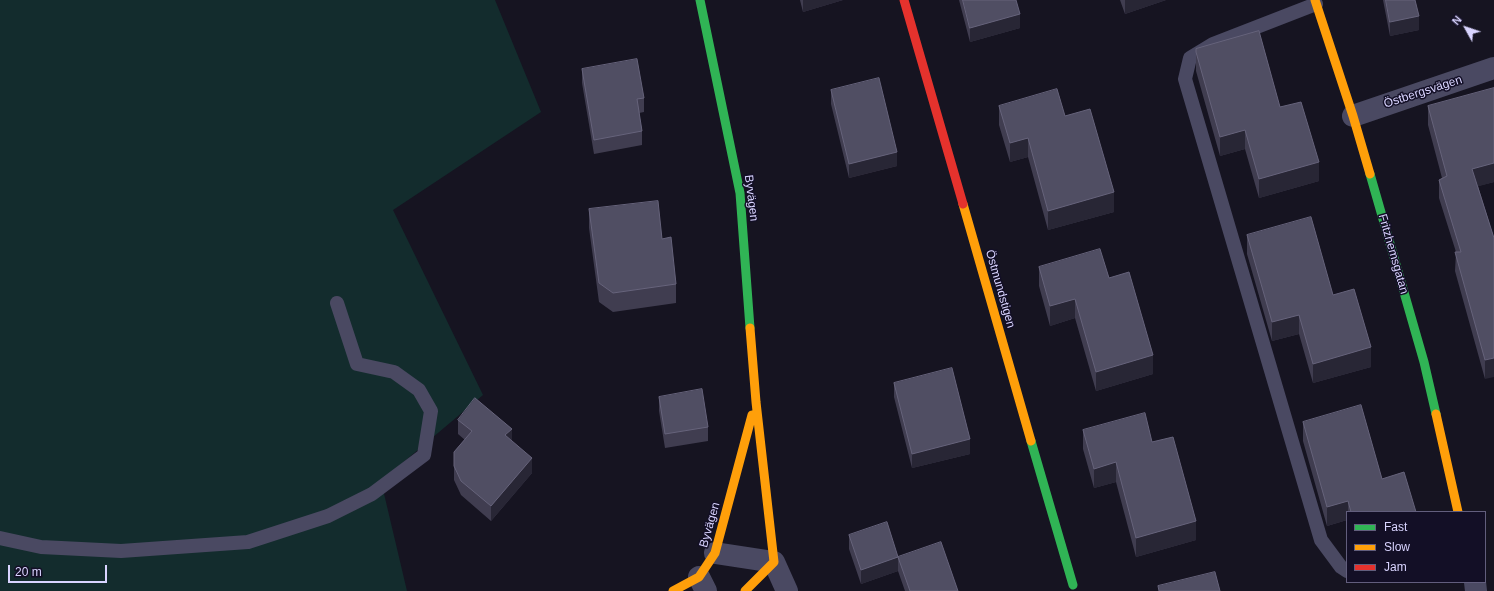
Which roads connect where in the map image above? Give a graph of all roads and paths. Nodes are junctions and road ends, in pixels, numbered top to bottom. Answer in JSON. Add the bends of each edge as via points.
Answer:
{"nodes":[{"id":1,"x":700,"y":0,"type":"edge"},
{"id":2,"x":904,"y":0,"type":"edge"},
{"id":3,"x":1316,"y":2,"type":"edge"},
{"id":4,"x":1494,"y":68,"type":"edge"},
{"id":5,"x":1353,"y":116,"type":"junction"},
{"id":6,"x":337,"y":303,"type":"dead end"},
{"id":7,"x":756,"y":402,"type":"junction"},
{"id":8,"x":1458,"y":511,"type":"edge"},
{"id":9,"x":0,"y":538,"type":"edge"},
{"id":10,"x":715,"y":553,"type":"junction"},
{"id":11,"x":774,"y":562,"type":"junction"},
{"id":12,"x":1346,"y":570,"type":"edge"},
{"id":13,"x":703,"y":584,"type":"edge"},
{"id":14,"x":1073,"y":585,"type":"dead end"},
{"id":15,"x":673,"y":591,"type":"edge"},
{"id":16,"x":745,"y":591,"type":"edge"},
{"id":17,"x":787,"y":591,"type":"edge"}],
"edges":[{"from":1,"to":7,"type":"street","name":"Byvägen","via":[[740,192]]},
{"from":2,"to":14,"type":"street","name":"Östmundstigen"},
{"from":3,"to":5,"type":"street","name":"Fritzhemsgatan"},
{"from":3,"to":12,"type":"lane","via":[[1213,44],[1190,58],[1185,79],[1321,540]]},
{"from":4,"to":5,"type":"street","name":"Östbergsvägen"},
{"from":5,"to":8,"type":"street","name":"Fritzhemsgatan","via":[[1424,362]]},
{"from":6,"to":9,"type":"lane","via":[[357,364],[394,372],[419,390],[431,411],[424,455],[372,494],[328,516],[248,542],[121,551],[40,547]]},
{"from":7,"to":10,"type":"street","name":"Byvägen"},
{"from":7,"to":11,"type":"street","name":"Byvägen"},
{"from":10,"to":11,"type":"street"},
{"from":10,"to":13,"type":"street","name":"Byvägen"},
{"from":11,"to":16,"type":"street"},
{"from":11,"to":17,"type":"street"},
{"from":13,"to":15,"type":"street","name":"Byvägen"}]}
